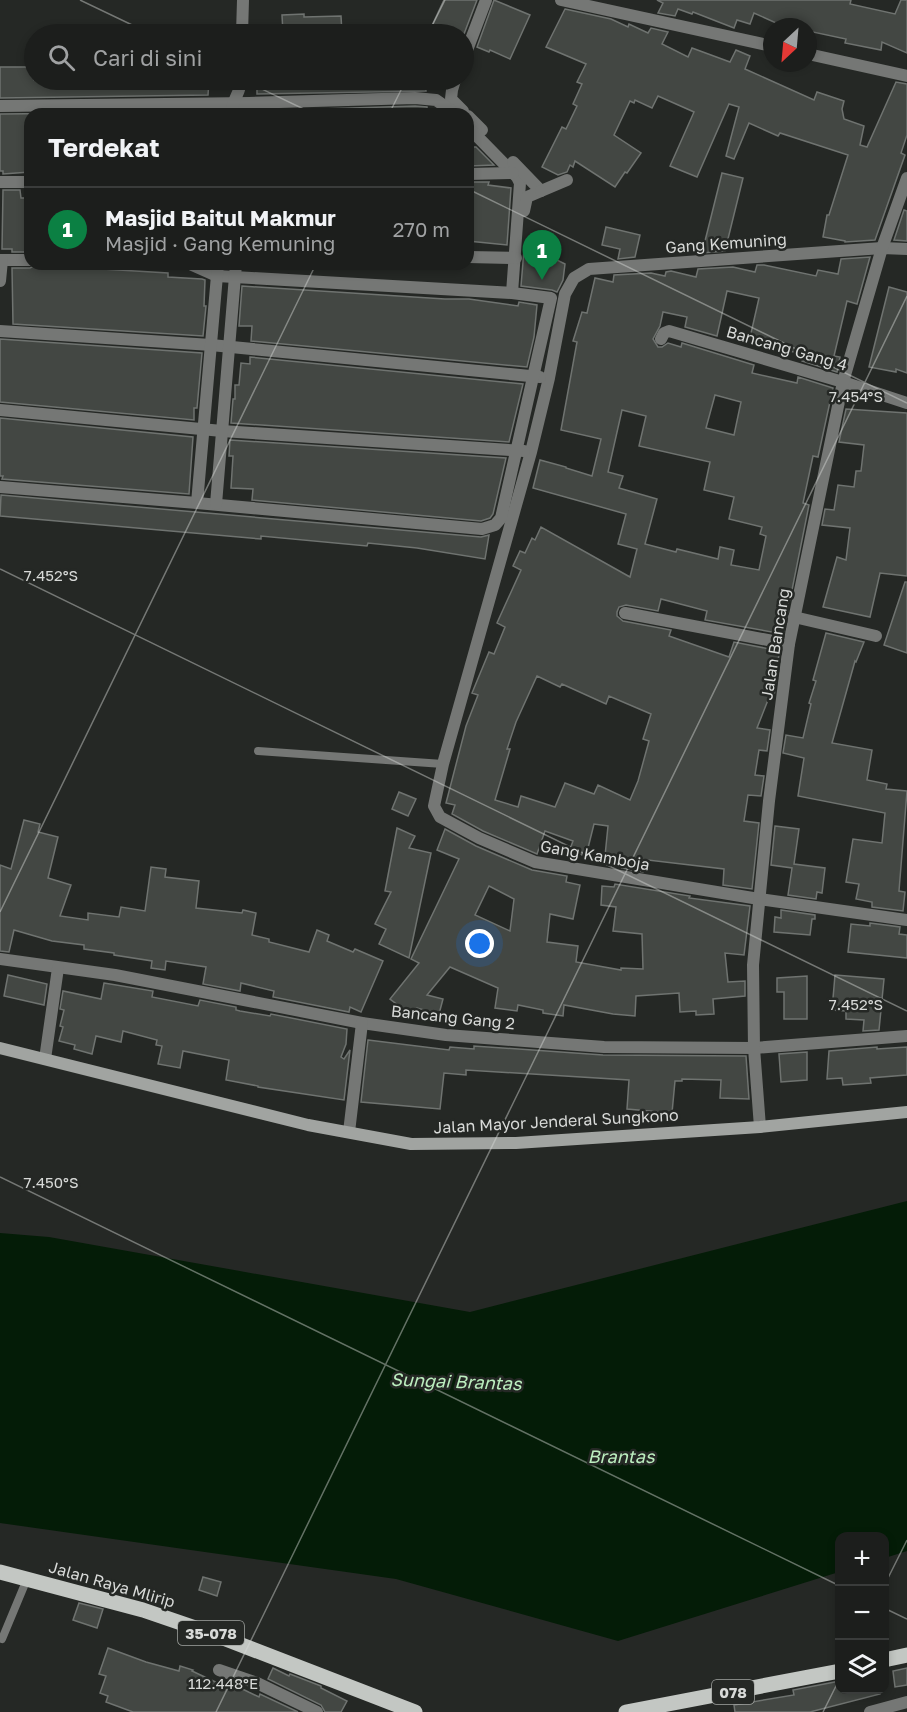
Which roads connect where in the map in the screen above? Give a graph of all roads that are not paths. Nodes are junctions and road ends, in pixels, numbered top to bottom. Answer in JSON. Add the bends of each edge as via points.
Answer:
{"nodes":[{"id":1,"x":243,"y":0,"type":"edge"},
{"id":2,"x":486,"y":0,"type":"edge"},
{"id":3,"x":561,"y":0,"type":"edge"},
{"id":4,"x":242,"y":24,"type":"edge"},
{"id":5,"x":474,"y":32,"type":"edge"},
{"id":6,"x":763,"y":44,"type":"edge"},
{"id":7,"x":817,"y":56,"type":"edge"},
{"id":8,"x":907,"y":76,"type":"edge"},
{"id":9,"x":238,"y":90,"type":"edge"},
{"id":10,"x":243,"y":90,"type":"edge"},
{"id":11,"x":452,"y":90,"type":"edge"},
{"id":12,"x":0,"y":106,"type":"edge"},
{"id":13,"x":231,"y":108,"type":"edge"},
{"id":14,"x":249,"y":108,"type":"edge"},
{"id":15,"x":447,"y":108,"type":"edge"},
{"id":16,"x":460,"y":108,"type":"edge"},
{"id":17,"x":474,"y":122,"type":"edge"},
{"id":18,"x":474,"y":133,"type":"edge"},
{"id":19,"x":513,"y":173,"type":"junction"},
{"id":20,"x":474,"y":174,"type":"edge"},
{"id":21,"x":907,"y":178,"type":"edge"},
{"id":22,"x":567,"y":180,"type":"dead end"},
{"id":23,"x":0,"y":182,"type":"edge"},
{"id":24,"x":24,"y":182,"type":"edge"},
{"id":25,"x":541,"y":191,"type":"junction"},
{"id":26,"x":523,"y":227,"type":"dead end"},
{"id":27,"x":882,"y":248,"type":"junction"},
{"id":28,"x":907,"y":249,"type":"edge"},
{"id":29,"x":474,"y":257,"type":"edge"},
{"id":30,"x":516,"y":258,"type":"junction"},
{"id":31,"x":1,"y":260,"type":"edge"},
{"id":32,"x":24,"y":261,"type":"edge"},
{"id":33,"x":217,"y":270,"type":"edge"},
{"id":34,"x":236,"y":270,"type":"edge"},
{"id":35,"x":235,"y":278,"type":"junction"},
{"id":36,"x":0,"y":280,"type":"edge"},
{"id":37,"x":512,"y":293,"type":"junction"},
{"id":38,"x":0,"y":331,"type":"edge"},
{"id":39,"x":661,"y":339,"type":"dead end"},
{"id":40,"x":211,"y":345,"type":"junction"},
{"id":41,"x":229,"y":347,"type":"junction"},
{"id":42,"x":534,"y":376,"type":"junction"},
{"id":43,"x":549,"y":378,"type":"junction"},
{"id":44,"x":843,"y":382,"type":"junction"},
{"id":45,"x":907,"y":403,"type":"edge"},
{"id":46,"x":0,"y":410,"type":"edge"},
{"id":47,"x":204,"y":429,"type":"junction"},
{"id":48,"x":222,"y":431,"type":"junction"},
{"id":49,"x":517,"y":450,"type":"junction"},
{"id":50,"x":531,"y":452,"type":"junction"},
{"id":51,"x":0,"y":487,"type":"edge"},
{"id":52,"x":197,"y":503,"type":"junction"},
{"id":53,"x":216,"y":504,"type":"junction"},
{"id":54,"x":625,"y":613,"type":"dead end"},
{"id":55,"x":794,"y":617,"type":"junction"},
{"id":56,"x":876,"y":636,"type":"dead end"},
{"id":57,"x":789,"y":644,"type":"junction"},
{"id":58,"x":258,"y":751,"type":"dead end"},
{"id":59,"x":443,"y":764,"type":"junction"},
{"id":60,"x":759,"y":899,"type":"junction"},
{"id":61,"x":907,"y":920,"type":"edge"},
{"id":62,"x":0,"y":959,"type":"edge"},
{"id":63,"x":58,"y":968,"type":"junction"},
{"id":64,"x":362,"y":1023,"type":"junction"},
{"id":65,"x":907,"y":1036,"type":"edge"},
{"id":66,"x":0,"y":1048,"type":"edge"},
{"id":67,"x":754,"y":1048,"type":"junction"},
{"id":68,"x":45,"y":1059,"type":"junction"},
{"id":69,"x":907,"y":1112,"type":"edge"},
{"id":70,"x":760,"y":1126,"type":"junction"},
{"id":71,"x":349,"y":1132,"type":"junction"},
{"id":72,"x":0,"y":1572,"type":"edge"},
{"id":73,"x":27,"y":1579,"type":"junction"},
{"id":74,"x":2,"y":1639,"type":"dead end"},
{"id":75,"x":907,"y":1655,"type":"edge"},
{"id":76,"x":889,"y":1659,"type":"edge"},
{"id":77,"x":219,"y":1670,"type":"dead end"},
{"id":78,"x":835,"y":1672,"type":"edge"},
{"id":79,"x":907,"y":1702,"type":"edge"},
{"id":80,"x":317,"y":1712,"type":"edge"},
{"id":81,"x":415,"y":1712,"type":"edge"},
{"id":82,"x":626,"y":1712,"type":"edge"},
{"id":83,"x":870,"y":1712,"type":"edge"}],
"edges":[{"from":1,"to":4,"type":"street"},
{"from":2,"to":5,"type":"street"},
{"from":3,"to":6,"type":"street"},
{"from":7,"to":8,"type":"street"},
{"from":9,"to":13,"type":"street"},
{"from":10,"to":14,"type":"street"},
{"from":11,"to":16,"type":"street","via":[[451,99]]},
{"from":12,"to":13,"type":"street"},
{"from":13,"to":14,"type":"street"},
{"from":14,"to":15,"type":"street","via":[[425,98]]},
{"from":17,"to":25,"type":"street"},
{"from":18,"to":19,"type":"street"},
{"from":19,"to":20,"type":"street"},
{"from":19,"to":30,"type":"street","via":[[520,183]]},
{"from":21,"to":27,"type":"street","name":"Jalan Bancang"},
{"from":22,"to":25,"type":"street"},
{"from":23,"to":24,"type":"street"},
{"from":25,"to":26,"type":"street","via":[[525,201]]},
{"from":27,"to":28,"type":"street","name":"Gang Kemuning"},
{"from":27,"to":43,"type":"street","name":"Gang Kemuning","via":[[589,269],[574,278],[565,294]]},
{"from":27,"to":44,"type":"street","name":"Jalan Bancang"},
{"from":29,"to":30,"type":"street"},
{"from":30,"to":37,"type":"street"},
{"from":31,"to":32,"type":"street"},
{"from":31,"to":36,"type":"street"},
{"from":33,"to":35,"type":"street"},
{"from":33,"to":40,"type":"street"},
{"from":34,"to":35,"type":"street"},
{"from":35,"to":37,"type":"street"},
{"from":35,"to":41,"type":"street"},
{"from":37,"to":42,"type":"street","via":[[549,297],[552,301]]},
{"from":38,"to":40,"type":"street"},
{"from":39,"to":44,"type":"street","name":"Bancang Gang 4","via":[[669,331]]},
{"from":40,"to":41,"type":"street"},
{"from":40,"to":47,"type":"street"},
{"from":41,"to":42,"type":"street"},
{"from":41,"to":48,"type":"street"},
{"from":42,"to":43,"type":"street"},
{"from":42,"to":49,"type":"street"},
{"from":43,"to":50,"type":"street"},
{"from":44,"to":45,"type":"street","name":"Bancang Gang 4"},
{"from":44,"to":55,"type":"street","name":"Jalan Bancang"},
{"from":46,"to":47,"type":"street"},
{"from":47,"to":48,"type":"street"},
{"from":47,"to":52,"type":"street"},
{"from":48,"to":49,"type":"street"},
{"from":48,"to":53,"type":"street"},
{"from":49,"to":50,"type":"street"},
{"from":49,"to":53,"type":"street","via":[[501,518],[490,528]]},
{"from":50,"to":59,"type":"street"},
{"from":51,"to":52,"type":"street"},
{"from":52,"to":53,"type":"street"},
{"from":54,"to":57,"type":"street"},
{"from":55,"to":56,"type":"street"},
{"from":55,"to":57,"type":"street","name":"Jalan Bancang"},
{"from":57,"to":60,"type":"street","name":"Jalan Bancang"},
{"from":58,"to":59,"type":"lane"},
{"from":59,"to":60,"type":"street","name":"Gang Kamboja","via":[[434,800],[440,817],[535,862]]},
{"from":60,"to":61,"type":"street","name":"Gang Kamboja"},
{"from":60,"to":67,"type":"street","name":"Jalan Bancang","via":[[753,965]]},
{"from":62,"to":63,"type":"street","name":"Bancang Gang 2"},
{"from":63,"to":64,"type":"street","name":"Bancang Gang 2","via":[[114,975]]},
{"from":63,"to":68,"type":"street"},
{"from":64,"to":67,"type":"street","name":"Bancang Gang 2","via":[[446,1035],[604,1047]]},
{"from":64,"to":71,"type":"street"},
{"from":65,"to":67,"type":"street","name":"Bancang Gang 2"},
{"from":66,"to":68,"type":"main road","name":"Jalan Mayor Jenderal Sungkono"},
{"from":67,"to":70,"type":"street","name":"Jalan Bancang"},
{"from":68,"to":71,"type":"main road","name":"Jalan Mayor Jenderal Sungkono"},
{"from":69,"to":70,"type":"main road","name":"Jalan Mayor Jenderal Sungkono"},
{"from":70,"to":71,"type":"main road","name":"Jalan Mayor Jenderal Sungkono","via":[[516,1143],[411,1144]]},
{"from":72,"to":73,"type":"main road","name":"Jalan Raya Mlirip","number":"35-078"},
{"from":73,"to":74,"type":"lane"},
{"from":73,"to":81,"type":"main road","name":"Jalan Raya Mlirip","number":"35-078","via":[[143,1610]]},
{"from":75,"to":76,"type":"main road"},
{"from":77,"to":80,"type":"street","via":[[257,1683]]},
{"from":78,"to":82,"type":"main road","number":"078"},
{"from":79,"to":83,"type":"street"}]}
